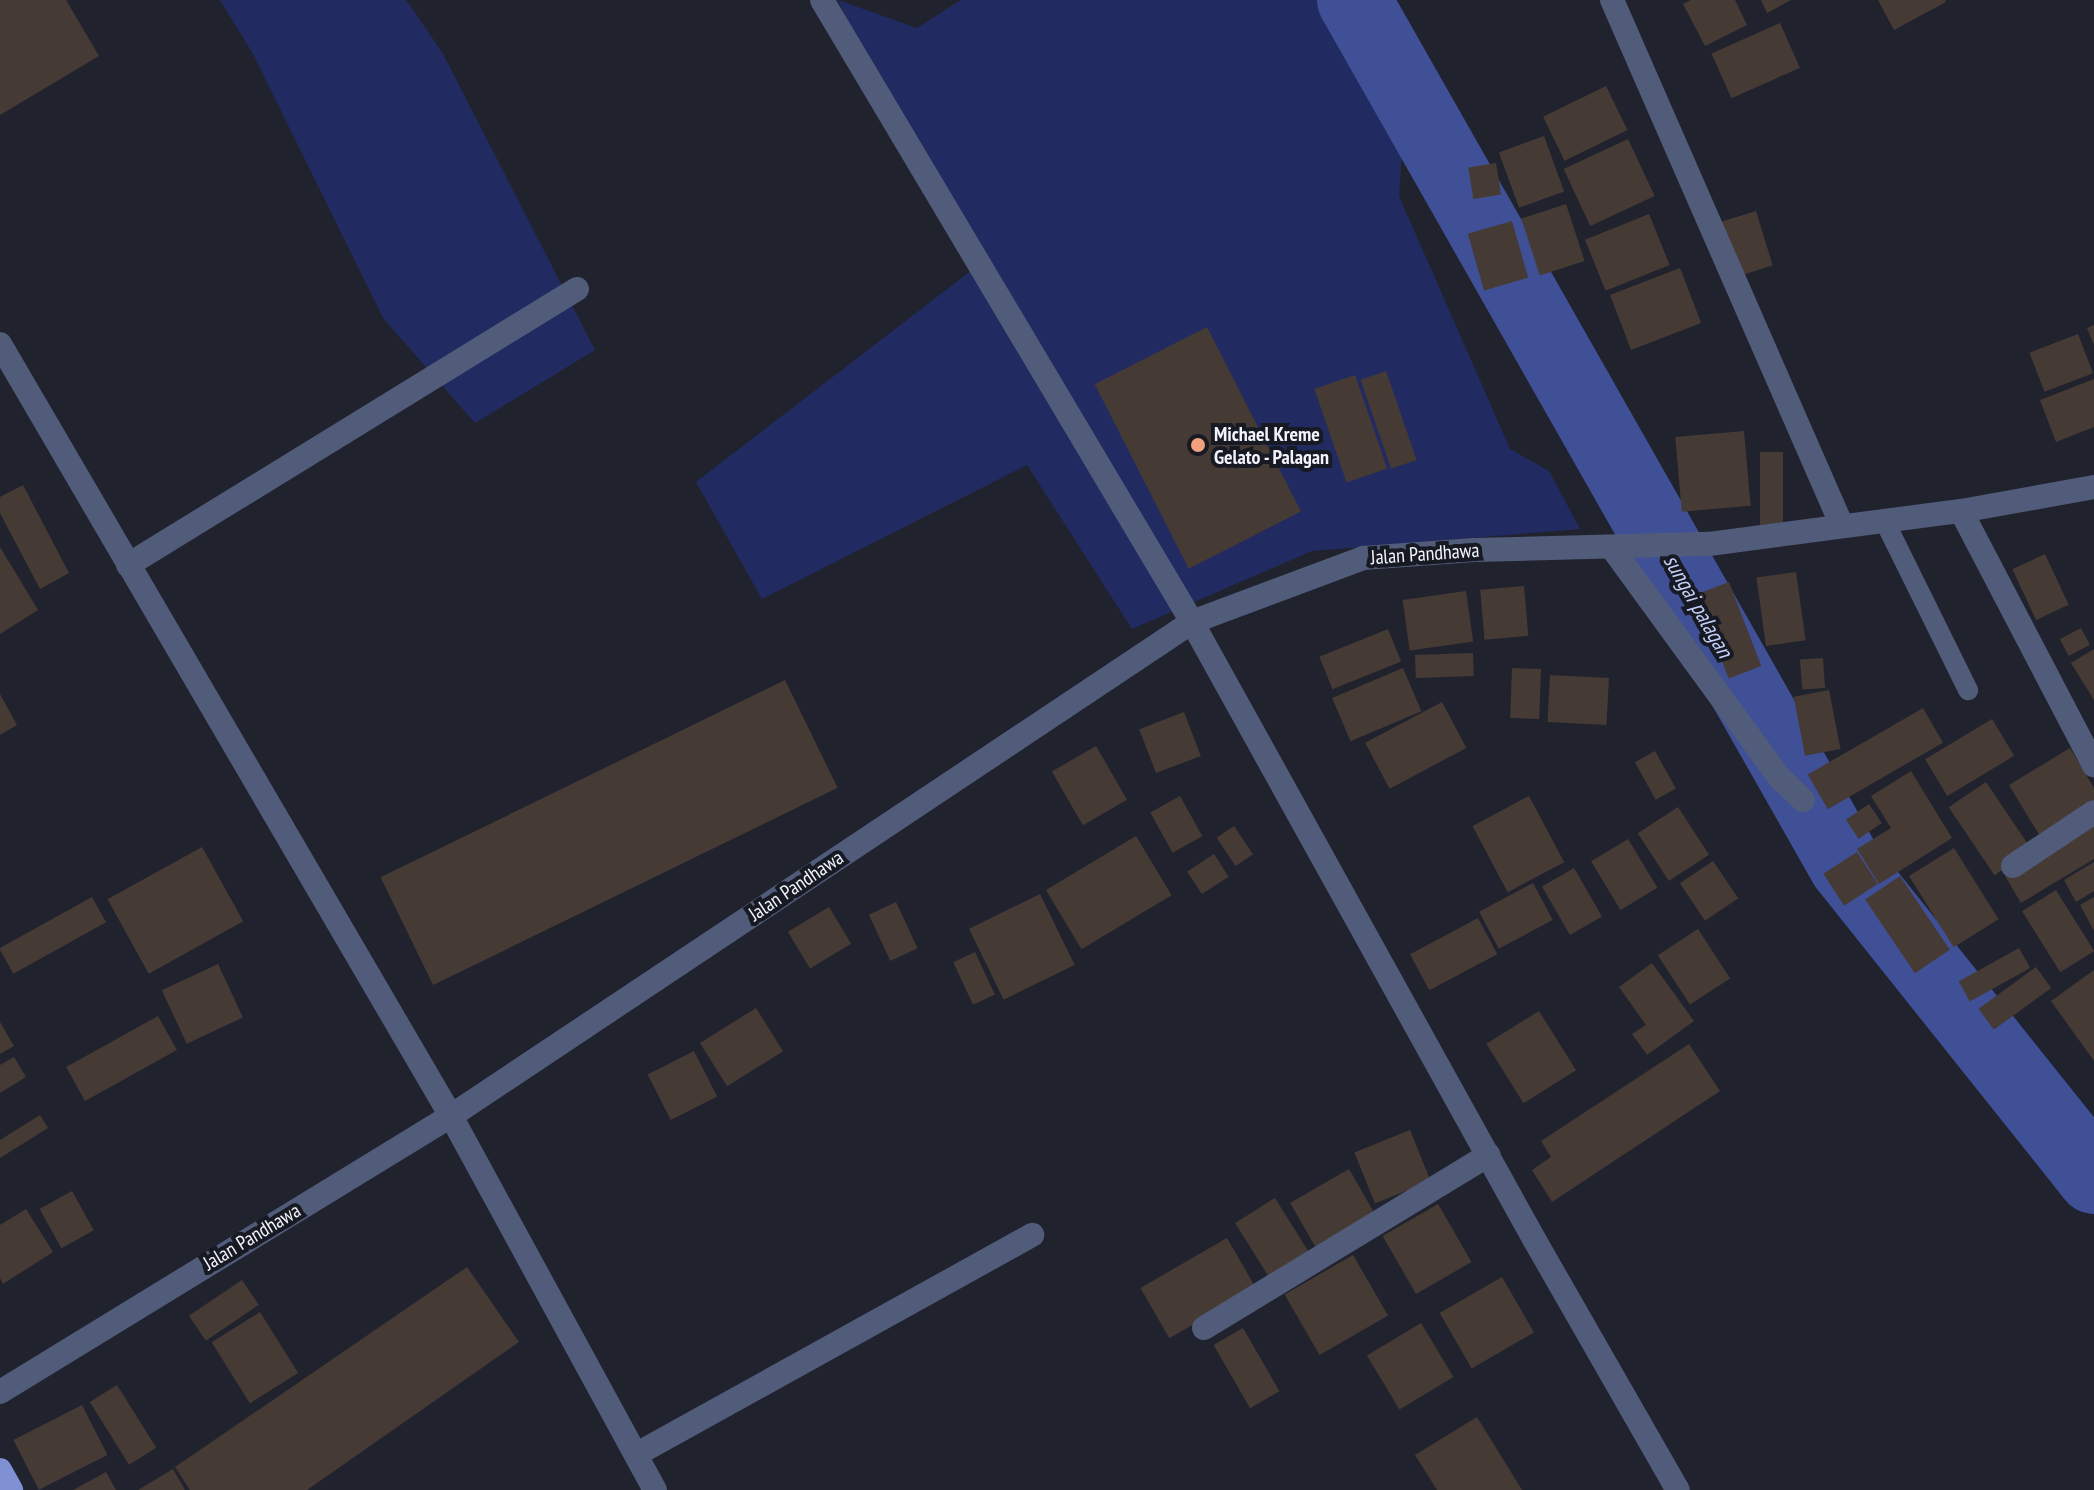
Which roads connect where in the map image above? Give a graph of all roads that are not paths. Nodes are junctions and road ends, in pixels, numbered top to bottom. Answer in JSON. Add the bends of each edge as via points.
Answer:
{"nodes":[{"id":1,"x":822,"y":0,"type":"edge"},
{"id":2,"x":1612,"y":0,"type":"edge"},
{"id":3,"x":577,"y":289,"type":"dead end"},
{"id":4,"x":0,"y":344,"type":"edge"},
{"id":5,"x":2094,"y":487,"type":"edge"},
{"id":6,"x":1961,"y":511,"type":"junction"},
{"id":7,"x":1884,"y":520,"type":"junction"},
{"id":8,"x":1842,"y":526,"type":"junction"},
{"id":9,"x":1612,"y":548,"type":"junction"},
{"id":10,"x":128,"y":565,"type":"junction"},
{"id":11,"x":1192,"y":622,"type":"junction"},
{"id":12,"x":1968,"y":690,"type":"dead end"},
{"id":13,"x":2094,"y":765,"type":"edge"},
{"id":14,"x":1803,"y":800,"type":"dead end"},
{"id":15,"x":2094,"y":812,"type":"edge"},
{"id":16,"x":2013,"y":866,"type":"dead end"},
{"id":17,"x":451,"y":1116,"type":"junction"},
{"id":18,"x":1488,"y":1155,"type":"junction"},
{"id":19,"x":1032,"y":1235,"type":"dead end"},
{"id":20,"x":1204,"y":1328,"type":"dead end"},
{"id":21,"x":0,"y":1392,"type":"edge"},
{"id":22,"x":637,"y":1454,"type":"junction"},
{"id":23,"x":0,"y":1470,"type":"edge"},
{"id":24,"x":11,"y":1490,"type":"edge"},
{"id":25,"x":655,"y":1490,"type":"edge"},
{"id":26,"x":1678,"y":1490,"type":"edge"}],
"edges":[{"from":1,"to":11,"type":"street"},
{"from":2,"to":8,"type":"street"},
{"from":3,"to":10,"type":"street"},
{"from":4,"to":10,"type":"street"},
{"from":5,"to":6,"type":"street"},
{"from":6,"to":7,"type":"street"},
{"from":6,"to":13,"type":"street"},
{"from":7,"to":8,"type":"street"},
{"from":7,"to":12,"type":"lane"},
{"from":8,"to":9,"type":"street","name":"Jalan Pandhawa","via":[[1709,544]]},
{"from":9,"to":11,"type":"street","name":"Jalan Pandhawa","via":[[1363,558]]},
{"from":9,"to":14,"type":"street","via":[[1780,778]]},
{"from":10,"to":17,"type":"street"},
{"from":11,"to":17,"type":"street","name":"Jalan Pandhawa"},
{"from":11,"to":18,"type":"street"},
{"from":15,"to":16,"type":"street"},
{"from":17,"to":21,"type":"street","name":"Jalan Pandhawa"},
{"from":17,"to":22,"type":"street"},
{"from":18,"to":20,"type":"street"},
{"from":18,"to":26,"type":"street"},
{"from":19,"to":22,"type":"street"},
{"from":22,"to":25,"type":"street"},
{"from":23,"to":24,"type":"main road"}]}
